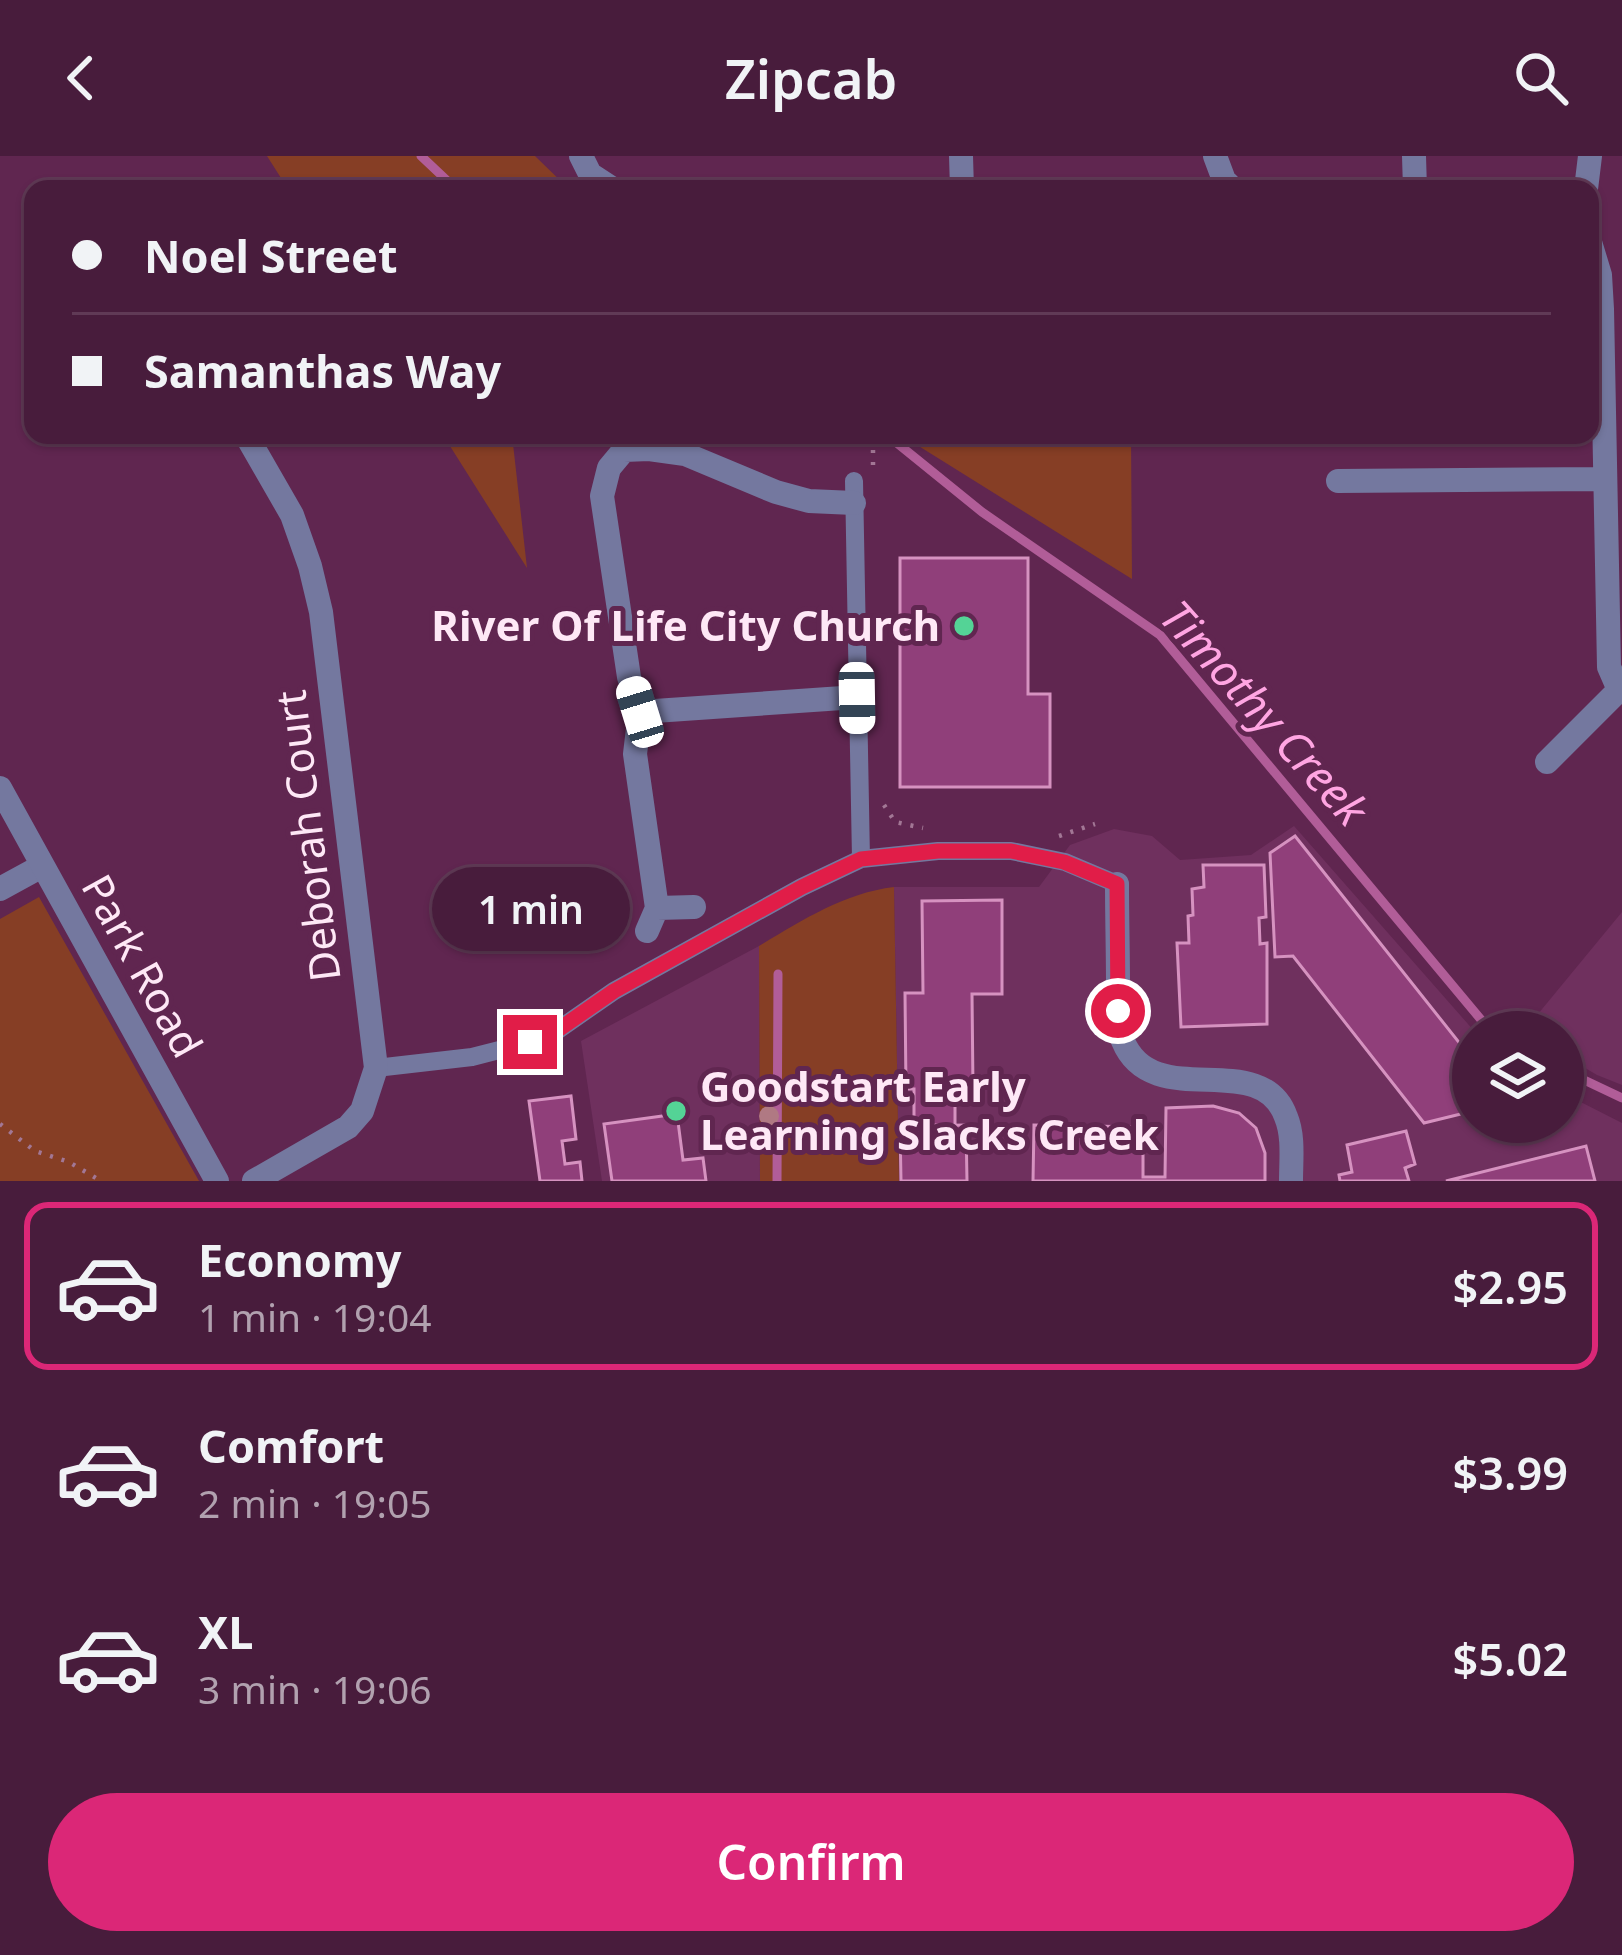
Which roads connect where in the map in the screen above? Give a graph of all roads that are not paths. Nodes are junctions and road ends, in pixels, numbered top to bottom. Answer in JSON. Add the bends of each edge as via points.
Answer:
{"nodes":[{"id":1,"x":581,"y":156,"type":"edge"},
{"id":2,"x":600,"y":180,"type":"edge"},
{"id":3,"x":1599,"y":272,"type":"edge"},
{"id":4,"x":251,"y":444,"type":"edge"},
{"id":5,"x":615,"y":444,"type":"edge"},
{"id":6,"x":625,"y":444,"type":"edge"},
{"id":7,"x":1605,"y":479,"type":"junction"},
{"id":8,"x":1338,"y":481,"type":"dead end"},
{"id":9,"x":854,"y":492,"type":"joint"},
{"id":10,"x":1620,"y":690,"type":"edge"},
{"id":11,"x":857,"y":698,"type":"junction"},
{"id":12,"x":640,"y":712,"type":"junction"},
{"id":13,"x":1547,"y":762,"type":"dead end"},
{"id":14,"x":0,"y":788,"type":"edge"},
{"id":15,"x":861,"y":859,"type":"junction"},
{"id":16,"x":42,"y":866,"type":"junction"},
{"id":17,"x":1117,"y":884,"type":"joint"},
{"id":18,"x":0,"y":889,"type":"edge"},
{"id":19,"x":694,"y":907,"type":"dead end"},
{"id":20,"x":376,"y":1068,"type":"junction"},
{"id":21,"x":217,"y":1181,"type":"edge"},
{"id":22,"x":254,"y":1181,"type":"edge"},
{"id":23,"x":1291,"y":1181,"type":"edge"}],
"edges":[{"from":1,"to":2,"type":"street"},
{"from":3,"to":7,"type":"street"},
{"from":4,"to":20,"type":"street","name":"Deborah Court","via":[[292,515],[321,612]]},
{"from":5,"to":12,"type":"street","via":[[602,496]]},
{"from":6,"to":9,"type":"street","via":[[685,454],[809,501]]},
{"from":7,"to":8,"type":"street"},
{"from":7,"to":10,"type":"street","via":[[1609,667]]},
{"from":9,"to":11,"type":"lane"},
{"from":10,"to":13,"type":"street"},
{"from":11,"to":12,"type":"street"},
{"from":11,"to":15,"type":"lane"},
{"from":12,"to":19,"type":"street","via":[[635,754],[652,920]]},
{"from":14,"to":16,"type":"street","name":"Park Road"},
{"from":15,"to":17,"type":"lane","via":[[1011,851]]},
{"from":15,"to":20,"type":"lane","via":[[614,991],[555,1032],[472,1057]]},
{"from":16,"to":18,"type":"street"},
{"from":16,"to":21,"type":"street","name":"Park Road"},
{"from":17,"to":23,"type":"street","via":[[1119,1028],[1128,1051],[1159,1076],[1247,1083],[1271,1096],[1288,1119]]},
{"from":20,"to":22,"type":"street","via":[[348,1127]]}]}
